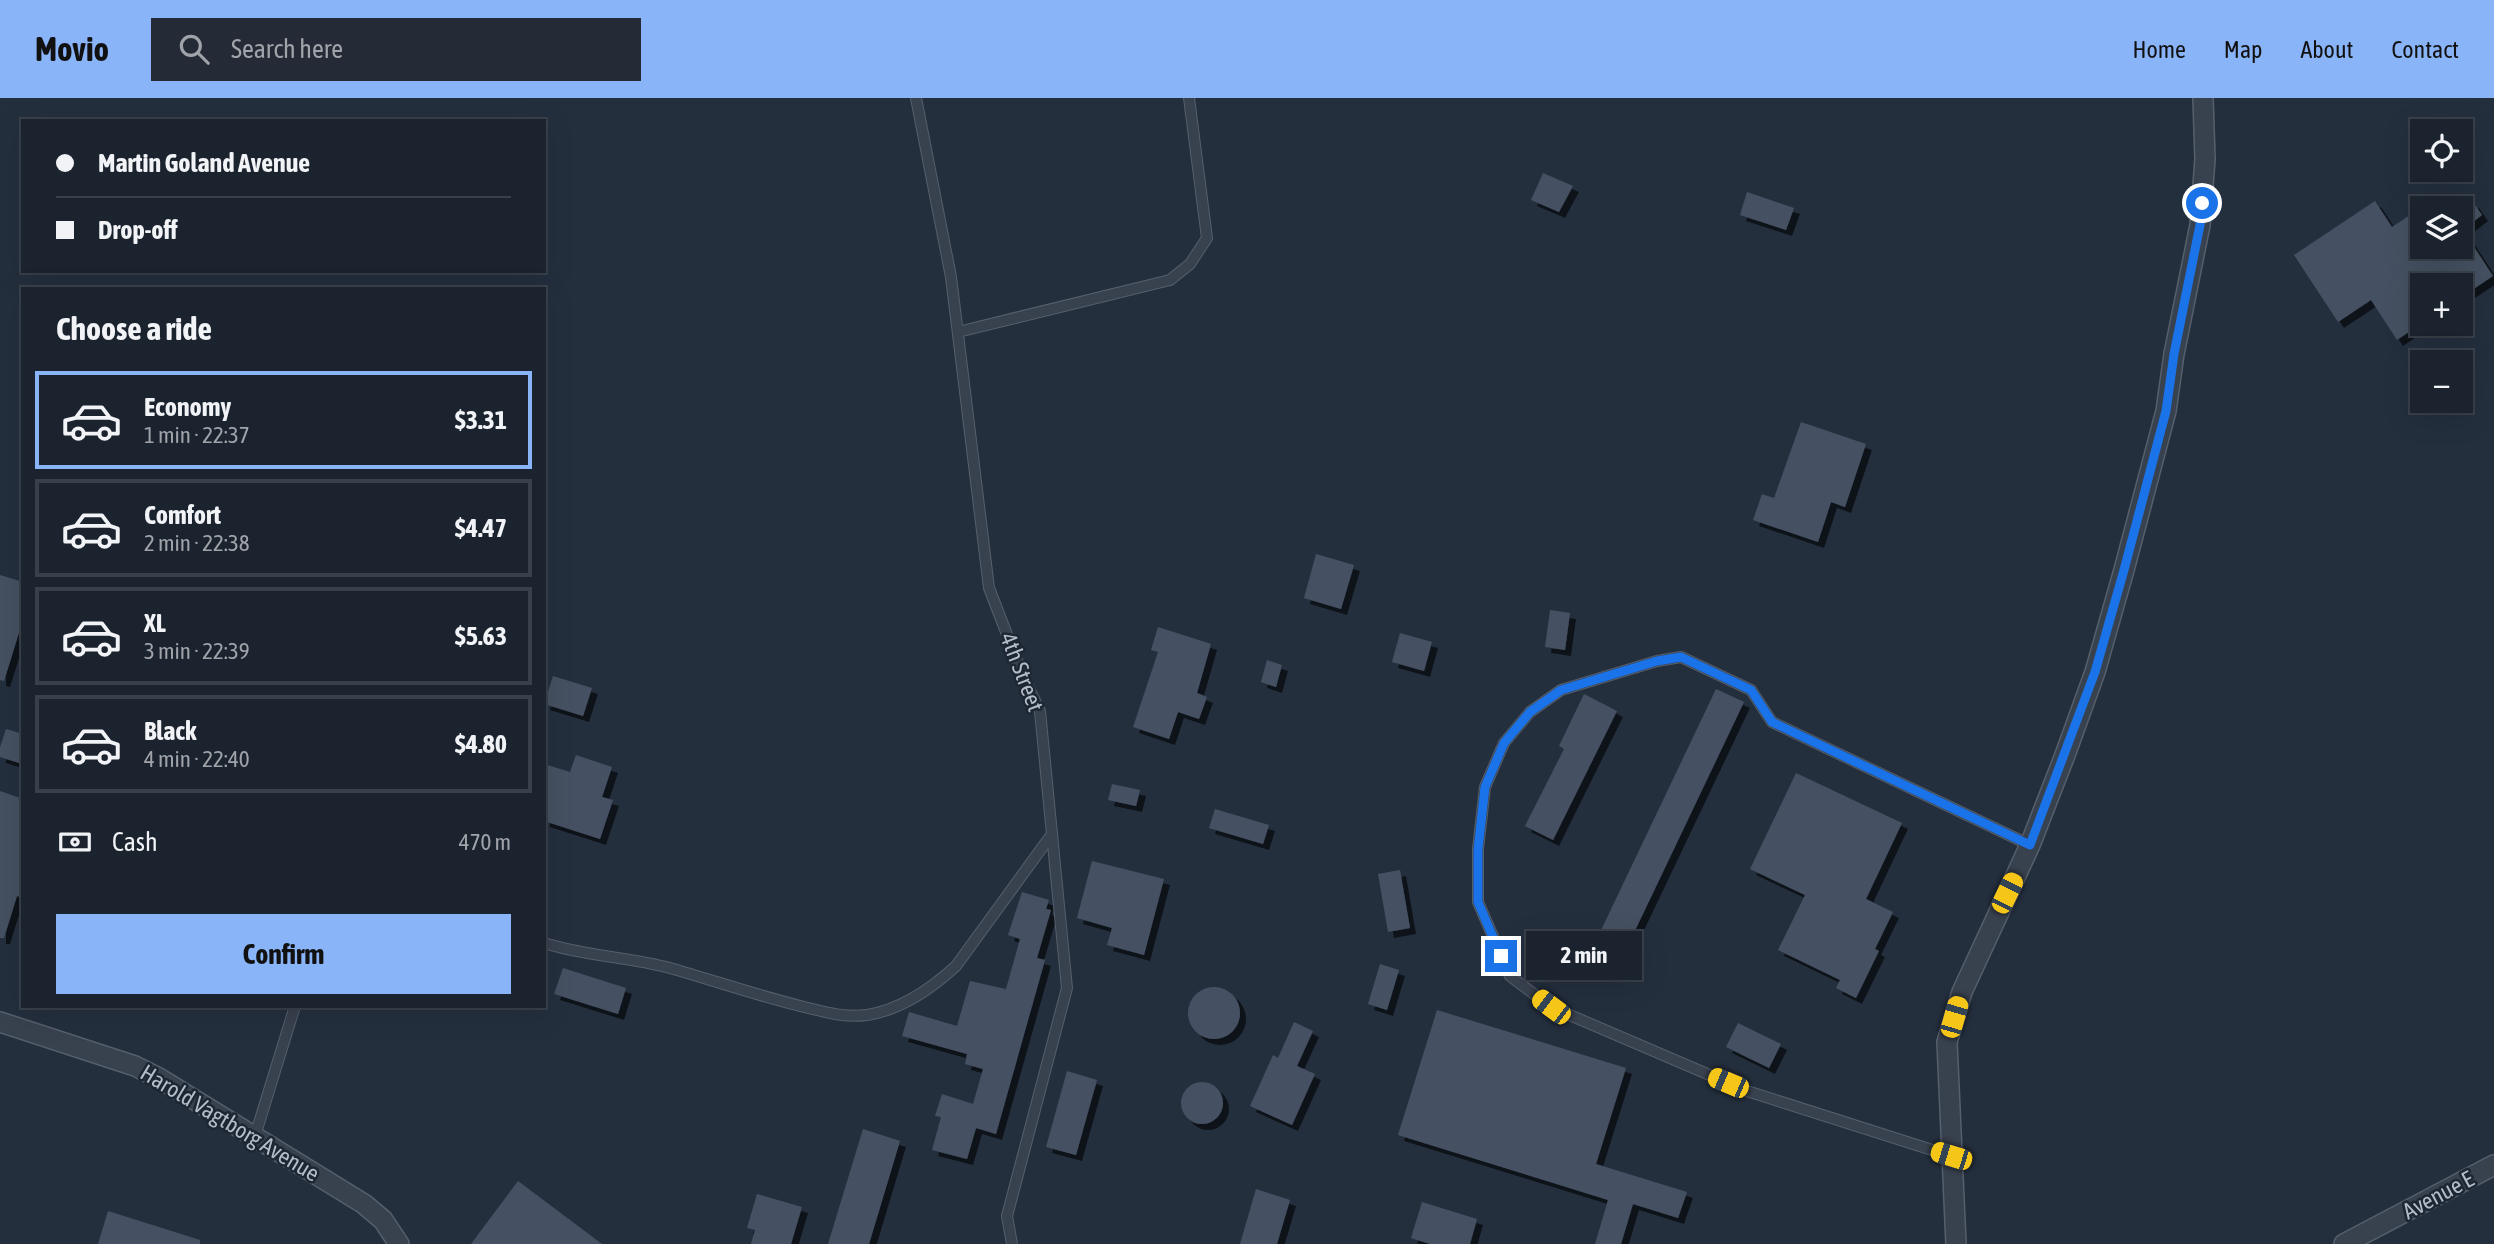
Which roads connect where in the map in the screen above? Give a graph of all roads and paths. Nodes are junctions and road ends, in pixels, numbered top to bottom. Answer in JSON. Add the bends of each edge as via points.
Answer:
{"nodes":[{"id":1,"x":916,"y":98,"type":"edge"},
{"id":2,"x":1189,"y":98,"type":"edge"},
{"id":3,"x":2203,"y":98,"type":"edge"},
{"id":4,"x":958,"y":332,"type":"junction"},
{"id":5,"x":1052,"y":834,"type":"junction"},
{"id":6,"x":2030,"y":845,"type":"junction"},
{"id":7,"x":546,"y":944,"type":"edge"},
{"id":8,"x":294,"y":1008,"type":"edge"},
{"id":9,"x":0,"y":1022,"type":"edge"},
{"id":10,"x":255,"y":1136,"type":"junction"},
{"id":11,"x":1951,"y":1156,"type":"junction"},
{"id":12,"x":2494,"y":1165,"type":"edge"},
{"id":13,"x":399,"y":1244,"type":"edge"},
{"id":14,"x":1012,"y":1244,"type":"edge"},
{"id":15,"x":1956,"y":1244,"type":"edge"},
{"id":16,"x":2344,"y":1244,"type":"edge"}],
"edges":[{"from":1,"to":4,"type":"lane","name":"4th Street"},
{"from":2,"to":4,"type":"lane","via":[[1207,238],[1190,264],[1170,279]]},
{"from":3,"to":6,"type":"street","via":[[2200,225],[2166,411],[2095,672]]},
{"from":4,"to":5,"type":"lane","name":"4th Street","via":[[989,587],[1040,711]]},
{"from":5,"to":7,"type":"lane","via":[[956,966],[895,1007],[868,1014],[842,1016],[668,968]]},
{"from":5,"to":14,"type":"lane","name":"4th Street","via":[[1067,988],[1007,1216]]},
{"from":6,"to":11,"type":"street","via":[[1962,992],[1947,1042]]},
{"from":6,"to":11,"type":"lane","via":[[1772,722],[1751,690],[1681,657],[1561,690],[1530,712],[1504,743],[1485,787],[1478,902],[1510,976],[1551,1007],[1746,1091]]},
{"from":8,"to":10,"type":"lane"},
{"from":9,"to":10,"type":"street","name":"Harold Vagtborg Avenue","via":[[135,1066]]},
{"from":10,"to":13,"type":"street","name":"Harold Vagtborg Avenue","via":[[364,1204],[383,1220]]},
{"from":11,"to":15,"type":"street"},
{"from":12,"to":16,"type":"street","name":"Avenue E"}]}
